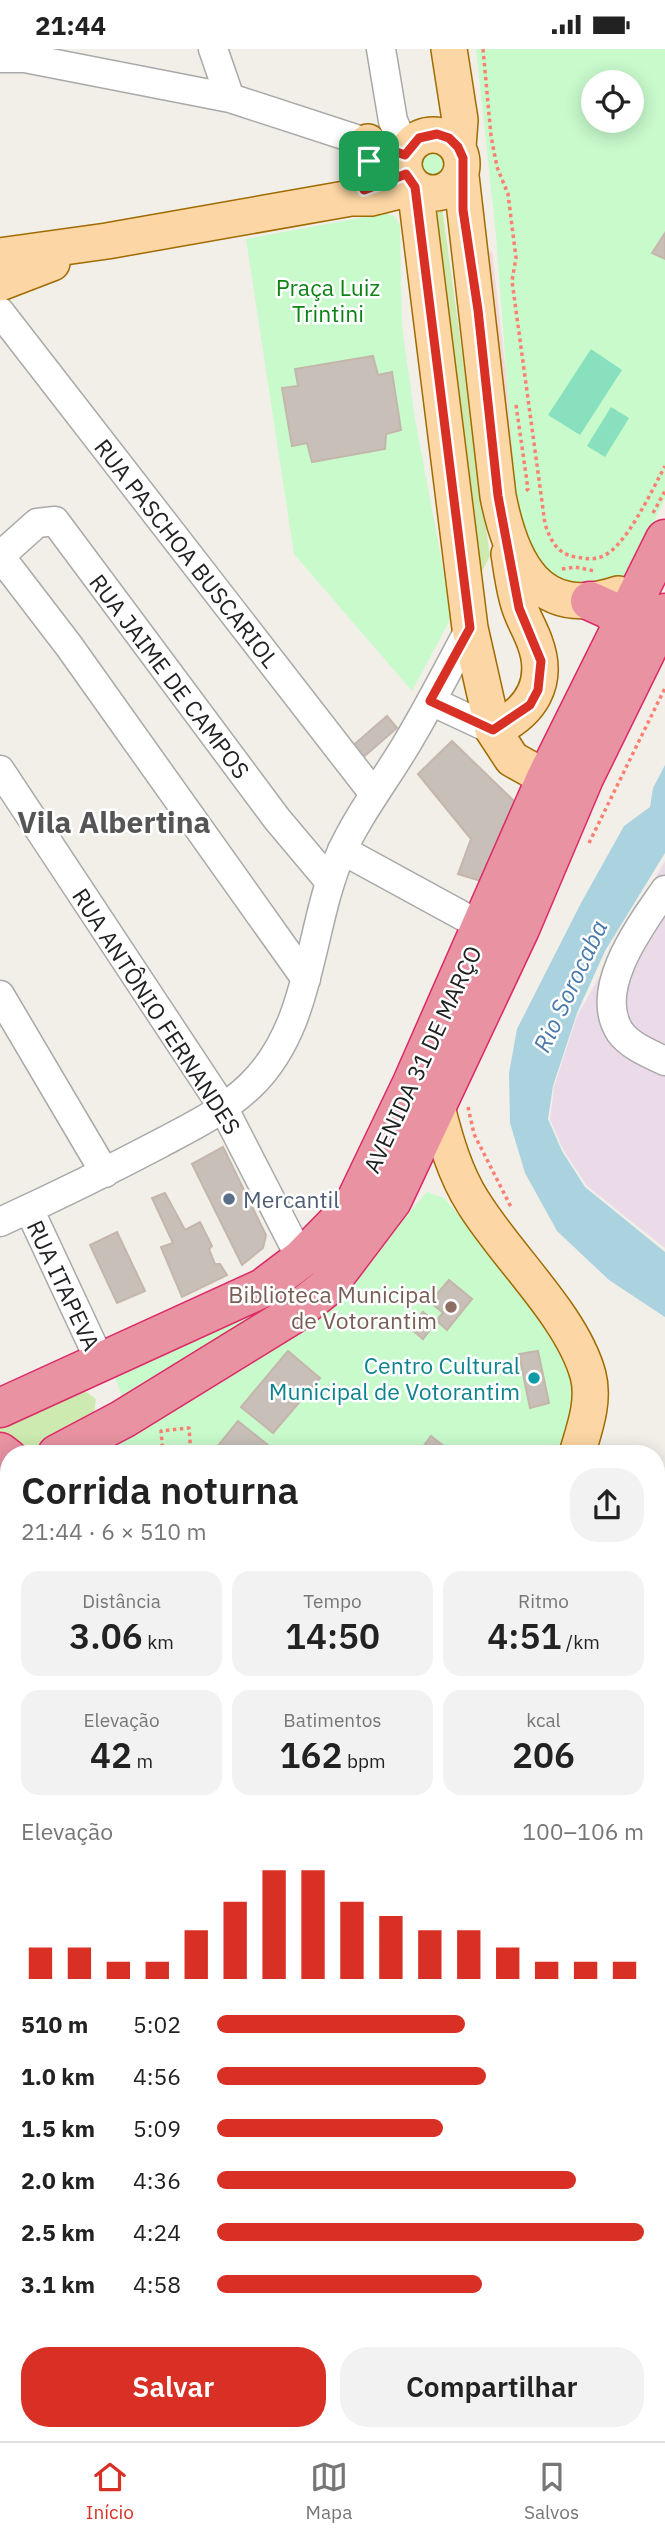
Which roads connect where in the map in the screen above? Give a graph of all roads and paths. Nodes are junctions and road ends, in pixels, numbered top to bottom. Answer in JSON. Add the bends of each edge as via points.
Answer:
{"nodes":[{"id":1,"x":214,"y":49,"type":"edge"},
{"id":2,"x":381,"y":49,"type":"edge"},
{"id":3,"x":436,"y":49,"type":"edge"},
{"id":4,"x":449,"y":49,"type":"edge"},
{"id":5,"x":483,"y":49,"type":"edge"},
{"id":6,"x":15,"y":55,"type":"edge"},
{"id":7,"x":230,"y":98,"type":"junction"},
{"id":8,"x":368,"y":142,"type":"junction"},
{"id":9,"x":452,"y":152,"type":"junction"},
{"id":10,"x":410,"y":171,"type":"junction"},
{"id":11,"x":357,"y":194,"type":"junction"},
{"id":12,"x":107,"y":241,"type":"junction"},
{"id":13,"x":0,"y":256,"type":"edge"},
{"id":14,"x":0,"y":283,"type":"edge"},
{"id":15,"x":0,"y":312,"type":"edge"},
{"id":16,"x":514,"y":392,"type":"dead end"},
{"id":17,"x":665,"y":466,"type":"edge"},
{"id":18,"x":665,"y":491,"type":"edge"},
{"id":19,"x":522,"y":496,"type":"dead end"},
{"id":20,"x":659,"y":527,"type":"edge"},
{"id":21,"x":0,"y":556,"type":"edge"},
{"id":22,"x":534,"y":576,"type":"junction"},
{"id":23,"x":645,"y":580,"type":"junction"},
{"id":24,"x":597,"y":586,"type":"junction"},
{"id":25,"x":665,"y":613,"type":"edge"},
{"id":26,"x":623,"y":621,"type":"junction"},
{"id":27,"x":470,"y":628,"type":"junction"},
{"id":28,"x":654,"y":673,"type":"edge"},
{"id":29,"x":430,"y":701,"type":"junction"},
{"id":30,"x":493,"y":730,"type":"junction"},
{"id":31,"x":0,"y":770,"type":"edge"},
{"id":32,"x":546,"y":778,"type":"junction"},
{"id":33,"x":584,"y":778,"type":"junction"},
{"id":34,"x":374,"y":794,"type":"junction"},
{"id":35,"x":586,"y":849,"type":"dead end"},
{"id":36,"x":342,"y":850,"type":"junction"},
{"id":37,"x":330,"y":882,"type":"junction"},
{"id":38,"x":665,"y":890,"type":"edge"},
{"id":39,"x":483,"y":927,"type":"junction"},
{"id":40,"x":306,"y":979,"type":"junction"},
{"id":41,"x":0,"y":995,"type":"edge"},
{"id":42,"x":665,"y":1061,"type":"edge"},
{"id":43,"x":454,"y":1101,"type":"junction"},
{"id":44,"x":225,"y":1109,"type":"junction"},
{"id":45,"x":406,"y":1171,"type":"junction"},
{"id":46,"x":105,"y":1173,"type":"junction"},
{"id":47,"x":365,"y":1181,"type":"junction"},
{"id":48,"x":472,"y":1202,"type":"junction"},
{"id":49,"x":29,"y":1209,"type":"junction"},
{"id":50,"x":514,"y":1215,"type":"dead end"},
{"id":51,"x":0,"y":1222,"type":"edge"},
{"id":52,"x":301,"y":1259,"type":"junction"},
{"id":53,"x":100,"y":1361,"type":"junction"},
{"id":54,"x":0,"y":1408,"type":"edge"},
{"id":55,"x":97,"y":1433,"type":"junction"},
{"id":56,"x":74,"y":1445,"type":"edge"},
{"id":57,"x":162,"y":1445,"type":"edge"},
{"id":58,"x":190,"y":1445,"type":"edge"},
{"id":59,"x":580,"y":1445,"type":"edge"}],
"edges":[{"from":1,"to":7,"type":"street"},
{"from":2,"to":10,"type":"street","via":[[393,121]]},
{"from":3,"to":9,"type":"main road"},
{"from":4,"to":9,"type":"main road","via":[[460,120]]},
{"from":5,"to":17,"type":"path","via":[[491,136],[508,194],[516,258],[512,281],[545,524],[553,545],[567,556],[590,560],[605,556],[639,512]]},
{"from":6,"to":7,"type":"street"},
{"from":7,"to":8,"type":"street"},
{"from":8,"to":10,"type":"street"},
{"from":8,"to":11,"type":"main road","via":[[369,161]]},
{"from":9,"to":10,"type":"main road","via":[[419,138]]},
{"from":9,"to":10,"type":"main road","via":[[456,184],[441,193],[423,192]]},
{"from":9,"to":22,"type":"main road","via":[[498,496],[506,536]]},
{"from":10,"to":11,"type":"main road","via":[[371,198]]},
{"from":10,"to":27,"type":"main road"},
{"from":11,"to":12,"type":"main road"},
{"from":12,"to":13,"type":"main road"},
{"from":12,"to":14,"type":"main road"},
{"from":15,"to":34,"type":"street","name":"RUA PASCHOA BUSCARIOL"},
{"from":16,"to":19,"type":"path","via":[[528,489]]},
{"from":18,"to":20,"type":"path"},
{"from":20,"to":23,"type":"highway","name":"AVENIDA 31 DE MARÇO"},
{"from":21,"to":37,"type":"street","name":"RUA JAIME DE CAMPOS","via":[[37,523],[55,521],[277,819]]},
{"from":21,"to":40,"type":"street"},
{"from":22,"to":24,"type":"path","via":[[575,567]]},
{"from":22,"to":24,"type":"main road","via":[[540,589],[567,599]]},
{"from":22,"to":27,"type":"main road","via":[[489,593]]},
{"from":22,"to":30,"type":"main road","via":[[519,608],[541,661],[540,678],[530,705]]},
{"from":23,"to":24,"type":"main road","via":[[622,593]]},
{"from":23,"to":26,"type":"highway","name":"AVENIDA 31 DE MARÇO"},
{"from":24,"to":26,"type":"highway","via":[[610,610]]},
{"from":25,"to":28,"type":"highway","name":"AVENIDA 31 DE MARÇO"},
{"from":26,"to":28,"type":"highway"},
{"from":26,"to":32,"type":"highway","name":"AVENIDA 31 DE MARÇO"},
{"from":27,"to":29,"type":"street"},
{"from":27,"to":30,"type":"main road"},
{"from":28,"to":33,"type":"highway","name":"AVENIDA 31 DE MARÇO"},
{"from":28,"to":35,"type":"path"},
{"from":29,"to":30,"type":"street"},
{"from":29,"to":34,"type":"street"},
{"from":30,"to":32,"type":"main road","via":[[512,759]]},
{"from":31,"to":44,"type":"street","name":"RUA ANTÔNIO FERNANDES"},
{"from":32,"to":33,"type":"main road","via":[[568,783]]},
{"from":32,"to":39,"type":"highway","name":"AVENIDA 31 DE MARÇO"},
{"from":33,"to":43,"type":"highway","name":"AVENIDA 31 DE MARÇO"},
{"from":34,"to":36,"type":"street"},
{"from":36,"to":37,"type":"street"},
{"from":36,"to":39,"type":"street"},
{"from":37,"to":40,"type":"street"},
{"from":38,"to":42,"type":"street","via":[[617,968],[611,1005],[620,1032]]},
{"from":39,"to":47,"type":"highway","name":"AVENIDA 31 DE MARÇO"},
{"from":40,"to":44,"type":"street","via":[[278,1051]]},
{"from":41,"to":46,"type":"street"},
{"from":43,"to":45,"type":"highway","name":"AVENIDA 31 DE MARÇO"},
{"from":43,"to":48,"type":"main road","via":[[457,1168]]},
{"from":43,"to":50,"type":"path","via":[[467,1106],[474,1134]]},
{"from":44,"to":46,"type":"street"},
{"from":44,"to":52,"type":"street","name":"RUA ANTÔNIO FERNANDES"},
{"from":45,"to":47,"type":"main road"},
{"from":45,"to":48,"type":"main road","via":[[440,1177]]},
{"from":45,"to":55,"type":"highway","name":"AVENIDA 31 DE MARÇO","via":[[391,1201],[327,1287],[274,1326]]},
{"from":46,"to":49,"type":"street"},
{"from":47,"to":52,"type":"highway","name":"AVENIDA 31 DE MARÇO","via":[[353,1206]]},
{"from":48,"to":59,"type":"main road","via":[[577,1345],[589,1378],[590,1397]]},
{"from":49,"to":51,"type":"street"},
{"from":49,"to":53,"type":"street","name":"RUA ITAPEVA"},
{"from":52,"to":53,"type":"highway","name":"AVENIDA 31 DE MARÇO","via":[[263,1288]]},
{"from":53,"to":54,"type":"highway","name":"AVENIDA 31 DE MARÇO"},
{"from":53,"to":55,"type":"highway","via":[[110,1398]]},
{"from":55,"to":56,"type":"highway","name":"AVENIDA 31 DE MARÇO"},
{"from":57,"to":58,"type":"path","via":[[161,1431],[189,1428]]}]}
